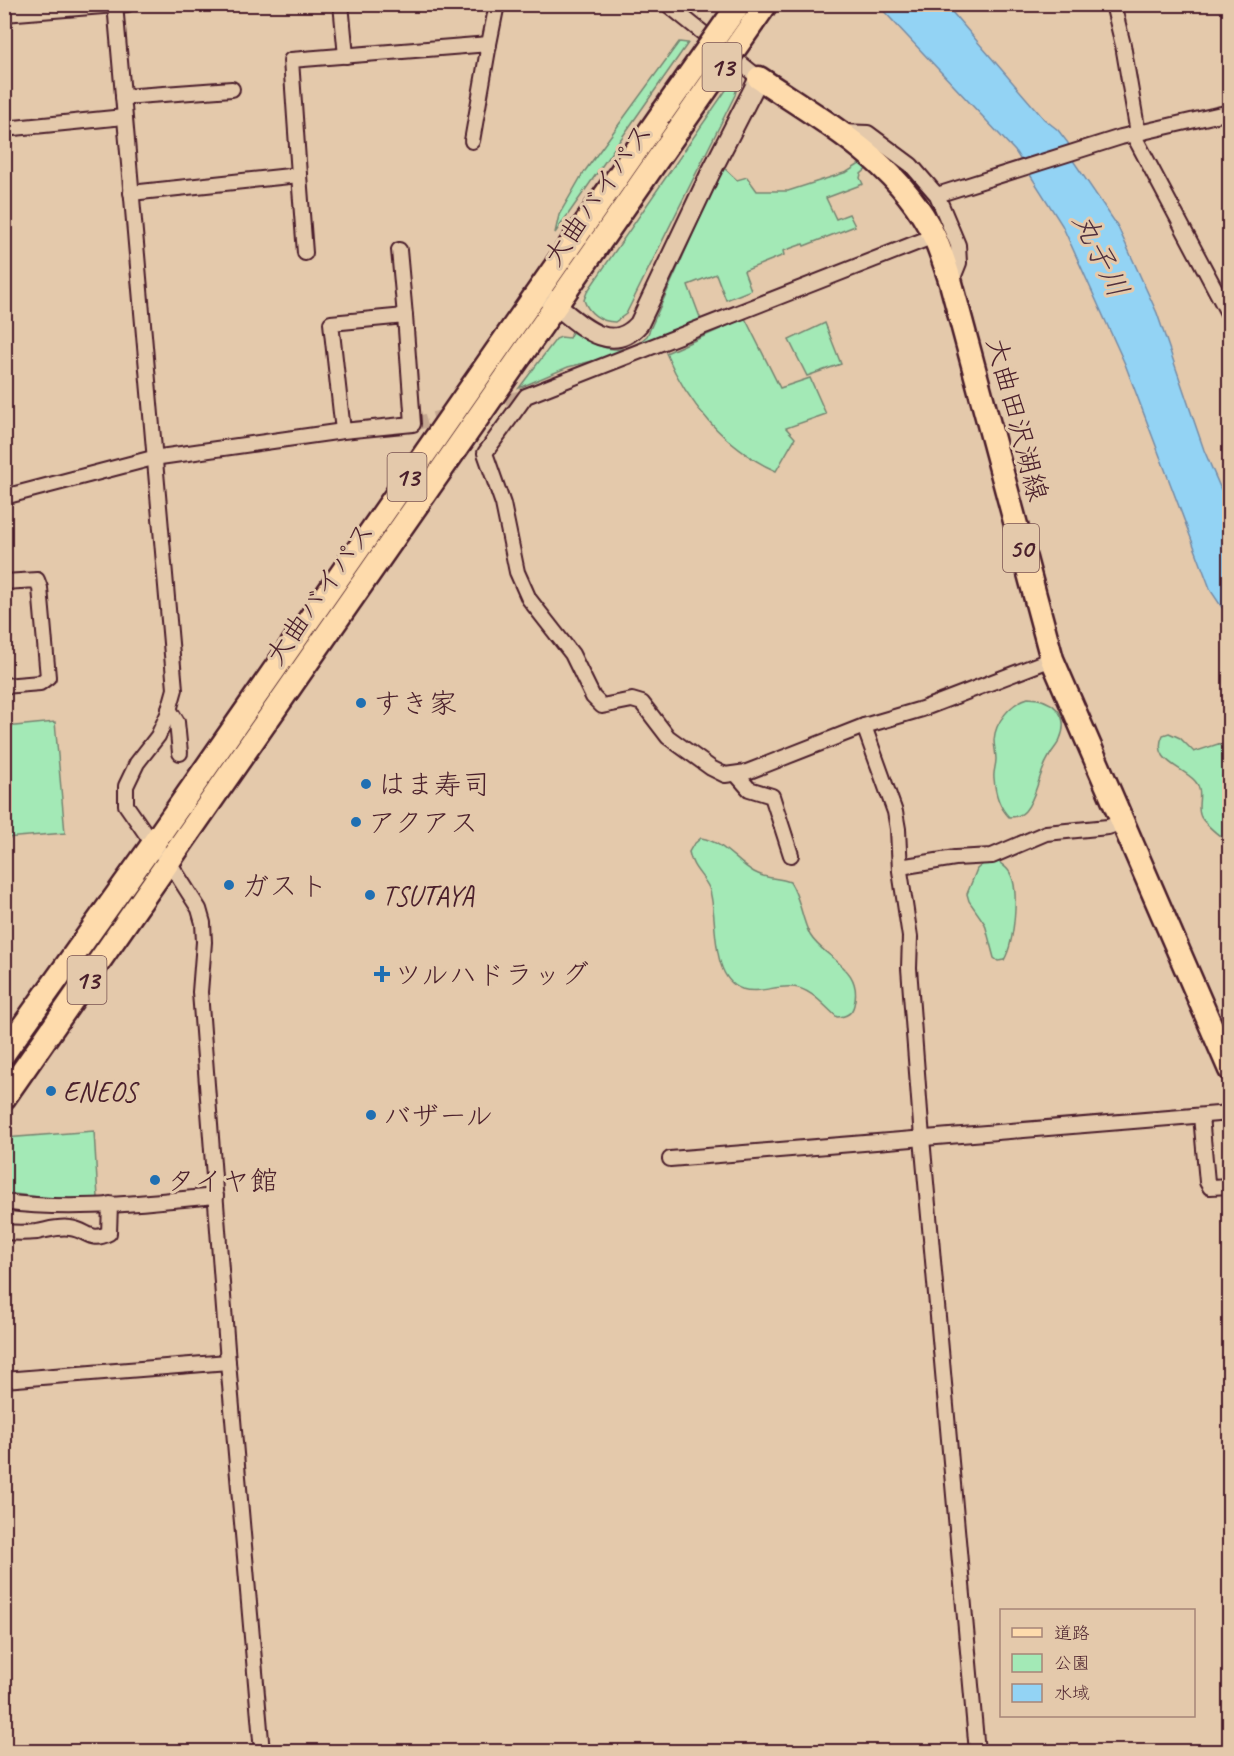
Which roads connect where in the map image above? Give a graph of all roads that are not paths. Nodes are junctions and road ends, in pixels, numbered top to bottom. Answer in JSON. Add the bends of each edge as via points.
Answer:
{"nodes":[{"id":1,"x":341,"y":4,"type":"edge"},
{"id":2,"x":497,"y":4,"type":"edge"},
{"id":3,"x":667,"y":4,"type":"edge"},
{"id":4,"x":739,"y":4,"type":"edge"},
{"id":5,"x":766,"y":4,"type":"edge"},
{"id":6,"x":1113,"y":4,"type":"edge"},
{"id":7,"x":119,"y":5,"type":"edge"},
{"id":8,"x":4,"y":14,"type":"edge"},
{"id":9,"x":489,"y":44,"type":"junction"},
{"id":10,"x":346,"y":56,"type":"junction"},
{"id":11,"x":759,"y":78,"type":"junction"},
{"id":12,"x":232,"y":89,"type":"dead end"},
{"id":13,"x":123,"y":98,"type":"junction"},
{"id":14,"x":1230,"y":112,"type":"edge"},
{"id":15,"x":124,"y":117,"type":"junction"},
{"id":16,"x":14,"y":128,"type":"dead end"},
{"id":17,"x":839,"y":132,"type":"junction"},
{"id":18,"x":1131,"y":135,"type":"junction"},
{"id":19,"x":472,"y":141,"type":"dead end"},
{"id":20,"x":299,"y":175,"type":"junction"},
{"id":21,"x":130,"y":193,"type":"junction"},
{"id":22,"x":943,"y":193,"type":"junction"},
{"id":23,"x":934,"y":236,"type":"junction"},
{"id":24,"x":399,"y":250,"type":"dead end"},
{"id":25,"x":305,"y":253,"type":"dead end"},
{"id":26,"x":951,"y":283,"type":"junction"},
{"id":27,"x":537,"y":291,"type":"junction"},
{"id":28,"x":556,"y":305,"type":"junction"},
{"id":29,"x":405,"y":316,"type":"junction"},
{"id":30,"x":1230,"y":317,"type":"edge"},
{"id":31,"x":343,"y":431,"type":"junction"},
{"id":32,"x":153,"y":458,"type":"junction"},
{"id":33,"x":4,"y":497,"type":"edge"},
{"id":34,"x":4,"y":582,"type":"edge"},
{"id":35,"x":1052,"y":659,"type":"junction"},
{"id":36,"x":4,"y":686,"type":"edge"},
{"id":37,"x":169,"y":710,"type":"junction"},
{"id":38,"x":864,"y":726,"type":"junction"},
{"id":39,"x":180,"y":753,"type":"dead end"},
{"id":40,"x":736,"y":774,"type":"junction"},
{"id":41,"x":1123,"y":822,"type":"junction"},
{"id":42,"x":153,"y":844,"type":"junction"},
{"id":43,"x":791,"y":855,"type":"dead end"},
{"id":44,"x":169,"y":862,"type":"junction"},
{"id":45,"x":900,"y":867,"type":"junction"},
{"id":46,"x":1221,"y":1031,"type":"edge"},
{"id":47,"x":4,"y":1053,"type":"edge"},
{"id":48,"x":1230,"y":1070,"type":"edge"},
{"id":49,"x":4,"y":1098,"type":"edge"},
{"id":50,"x":1230,"y":1113,"type":"edge"},
{"id":51,"x":1201,"y":1116,"type":"junction"},
{"id":52,"x":922,"y":1138,"type":"junction"},
{"id":53,"x":670,"y":1160,"type":"dead end"},
{"id":54,"x":1230,"y":1186,"type":"edge"},
{"id":55,"x":216,"y":1196,"type":"junction"},
{"id":56,"x":4,"y":1202,"type":"edge"},
{"id":57,"x":110,"y":1204,"type":"junction"},
{"id":58,"x":4,"y":1232,"type":"edge"},
{"id":59,"x":228,"y":1362,"type":"junction"},
{"id":60,"x":4,"y":1380,"type":"edge"},
{"id":61,"x":262,"y":1752,"type":"edge"},
{"id":62,"x":977,"y":1752,"type":"edge"}],
"edges":[{"from":1,"to":10,"type":"street"},
{"from":2,"to":9,"type":"street"},
{"from":3,"to":11,"type":"street"},
{"from":4,"to":27,"type":"main road","name":"大曲バイパス","number":"13","bridge":true},
{"from":5,"to":28,"type":"main road","name":"大曲バイパス","number":"13","bridge":true},
{"from":6,"to":18,"type":"street","via":[[1123,45]]},
{"from":7,"to":8,"type":"street"},
{"from":7,"to":13,"type":"street"},
{"from":9,"to":10,"type":"street"},
{"from":9,"to":19,"type":"street"},
{"from":10,"to":20,"type":"street","via":[[291,60]]},
{"from":11,"to":17,"type":"main road","name":"大曲田沢湖線","number":"50"},
{"from":11,"to":28,"type":"street","via":[[639,324],[630,334],[597,336]]},
{"from":12,"to":13,"type":"street"},
{"from":13,"to":15,"type":"street"},
{"from":14,"to":18,"type":"street"},
{"from":15,"to":16,"type":"street"},
{"from":15,"to":21,"type":"street"},
{"from":17,"to":22,"type":"street","via":[[868,133]]},
{"from":17,"to":23,"type":"main road","name":"大曲田沢湖線","number":"50","via":[[902,185]]},
{"from":18,"to":22,"type":"street"},
{"from":18,"to":30,"type":"street"},
{"from":20,"to":21,"type":"street"},
{"from":20,"to":25,"type":"street"},
{"from":21,"to":32,"type":"street"},
{"from":22,"to":26,"type":"street","via":[[958,245],[959,263]]},
{"from":23,"to":26,"type":"main road","name":"大曲田沢湖線","number":"50"},
{"from":23,"to":40,"type":"street","via":[[526,396],[485,453],[503,504],[517,572],[529,599],[572,654],[592,697],[602,706],[632,700],[642,703],[668,737],[711,768],[725,775]]},
{"from":24,"to":29,"type":"street"},
{"from":26,"to":35,"type":"main road","name":"大曲田沢湖線","number":"50"},
{"from":27,"to":28,"type":"street"},
{"from":27,"to":42,"type":"main road","name":"大曲バイパス","number":"13"},
{"from":28,"to":44,"type":"main road","name":"大曲バイパス","number":"13"},
{"from":29,"to":31,"type":"street","via":[[413,424]]},
{"from":29,"to":31,"type":"street","via":[[331,323]]},
{"from":31,"to":32,"type":"street"},
{"from":32,"to":33,"type":"street"},
{"from":32,"to":37,"type":"street","via":[[175,689]]},
{"from":34,"to":36,"type":"street","via":[[37,580],[48,677],[40,683]]},
{"from":35,"to":38,"type":"street","via":[[922,709]]},
{"from":35,"to":41,"type":"main road","name":"大曲田沢湖線","number":"50"},
{"from":37,"to":39,"type":"street","via":[[177,722]]},
{"from":37,"to":42,"type":"street","via":[[158,736],[137,763],[126,786],[126,805]]},
{"from":38,"to":40,"type":"street"},
{"from":38,"to":45,"type":"street","via":[[896,812]]},
{"from":40,"to":43,"type":"street","via":[[749,789],[772,796]]},
{"from":41,"to":45,"type":"street","via":[[1046,832],[992,856]]},
{"from":41,"to":46,"type":"main road","name":"大曲田沢湖線","number":"50"},
{"from":42,"to":44,"type":"street"},
{"from":42,"to":47,"type":"main road","name":"大曲バイパス","number":"13"},
{"from":44,"to":49,"type":"main road","name":"大曲バイパス","number":"13"},
{"from":44,"to":55,"type":"street","via":[[199,909],[202,923],[200,990]]},
{"from":45,"to":52,"type":"street","via":[[910,937]]},
{"from":46,"to":48,"type":"main road","name":"大曲田沢湖線","number":"50"},
{"from":50,"to":51,"type":"street"},
{"from":51,"to":52,"type":"street"},
{"from":51,"to":54,"type":"street","via":[[1206,1182],[1210,1188]]},
{"from":52,"to":53,"type":"street"},
{"from":52,"to":62,"type":"street"},
{"from":55,"to":57,"type":"street"},
{"from":55,"to":59,"type":"street"},
{"from":56,"to":57,"type":"street"},
{"from":57,"to":58,"type":"street","via":[[109,1233],[100,1238],[68,1227]]},
{"from":59,"to":60,"type":"street"},
{"from":59,"to":61,"type":"street"}]}
